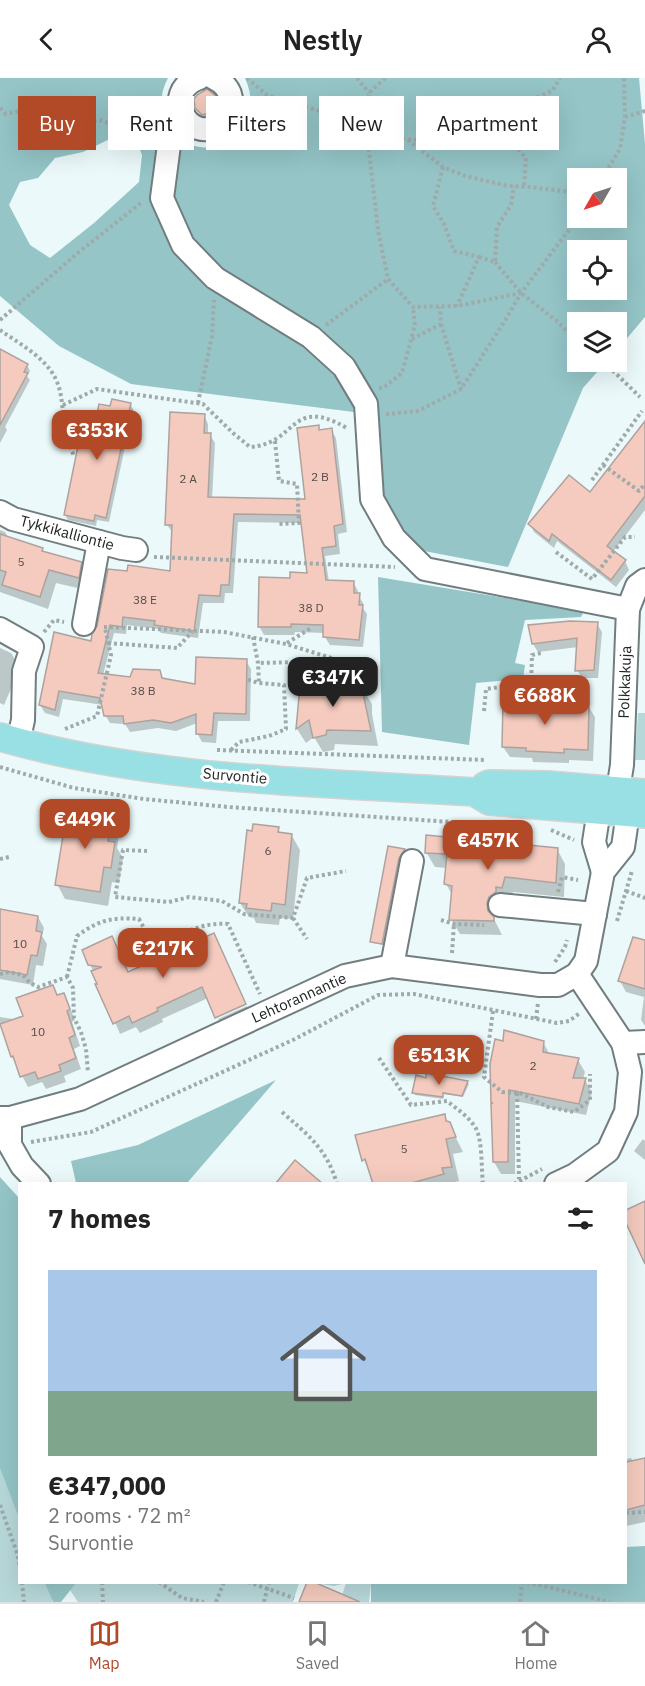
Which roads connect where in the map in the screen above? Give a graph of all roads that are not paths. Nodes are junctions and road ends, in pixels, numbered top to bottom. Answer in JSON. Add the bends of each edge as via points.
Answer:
{"nodes":[{"id":1,"x":199,"y":78,"type":"edge"},
{"id":2,"x":214,"y":78,"type":"edge"},
{"id":3,"x":182,"y":96,"type":"edge"},
{"id":4,"x":194,"y":126,"type":"edge"},
{"id":5,"x":168,"y":150,"type":"edge"},
{"id":6,"x":0,"y":512,"type":"edge"},
{"id":7,"x":99,"y":542,"type":"junction"},
{"id":8,"x":136,"y":550,"type":"road end"},
{"id":9,"x":645,"y":580,"type":"edge"},
{"id":10,"x":628,"y":609,"type":"junction"},
{"id":11,"x":94,"y":626,"type":"road end"},
{"id":12,"x":0,"y":629,"type":"edge"},
{"id":13,"x":9,"y":740,"type":"edge"},
{"id":14,"x":474,"y":792,"type":"junction"},
{"id":15,"x":645,"y":792,"type":"edge"},
{"id":16,"x":630,"y":806,"type":"edge"},
{"id":17,"x":599,"y":810,"type":"junction"},
{"id":18,"x":412,"y":861,"type":"dead end"},
{"id":19,"x":603,"y":872,"type":"junction"},
{"id":20,"x":500,"y":905,"type":"dead end"},
{"id":21,"x":595,"y":914,"type":"junction"},
{"id":22,"x":392,"y":966,"type":"junction"},
{"id":23,"x":577,"y":974,"type":"junction"},
{"id":24,"x":634,"y":1042,"type":"edge"},
{"id":25,"x":5,"y":1118,"type":"edge"},
{"id":26,"x":552,"y":1175,"type":"edge"},
{"id":27,"x":37,"y":1182,"type":"edge"}],
"edges":[{"from":1,"to":3,"type":"street","via":[[189,83]]},
{"from":2,"to":4,"type":"street","via":[[231,96],[232,104],[218,126]]},
{"from":5,"to":10,"type":"street","via":[[162,198],[183,245],[215,278],[311,337],[344,367],[366,404],[372,499],[394,538],[425,569]]},
{"from":6,"to":7,"type":"street","name":"Tykkikalliontie","via":[[12,519]]},
{"from":7,"to":8,"type":"street","name":"Tykkikalliontie"},
{"from":7,"to":11,"type":"street"},
{"from":9,"to":10,"type":"street","name":"Polkkakuja","via":[[637,586]]},
{"from":10,"to":16,"type":"street","name":"Polkkakuja","via":[[622,765]]},
{"from":12,"to":13,"type":"street","via":[[32,647],[24,671],[23,720]]},
{"from":13,"to":14,"type":"main road","name":"Survontie","via":[[151,768]]},
{"from":14,"to":16,"type":"main road","name":"Survontie","via":[[489,784],[549,785]]},
{"from":14,"to":17,"type":"main road","name":"Survontie","via":[[489,801]]},
{"from":15,"to":16,"type":"main road","name":"Survontie"},
{"from":16,"to":17,"type":"main road","name":"Survontie"},
{"from":16,"to":19,"type":"street","via":[[623,847]]},
{"from":17,"to":19,"type":"street","via":[[594,843]]},
{"from":18,"to":22,"type":"street"},
{"from":19,"to":21,"type":"street"},
{"from":20,"to":21,"type":"street"},
{"from":21,"to":23,"type":"street","via":[[586,961]]},
{"from":22,"to":23,"type":"street","name":"Lehtorannantie","via":[[540,985],[558,985]]},
{"from":22,"to":25,"type":"street","name":"Lehtorannantie","via":[[345,976],[80,1099]]},
{"from":23,"to":24,"type":"street"},
{"from":24,"to":26,"type":"street","via":[[626,1112],[608,1151],[575,1175]]},
{"from":25,"to":27,"type":"street","via":[[10,1145]]}]}
